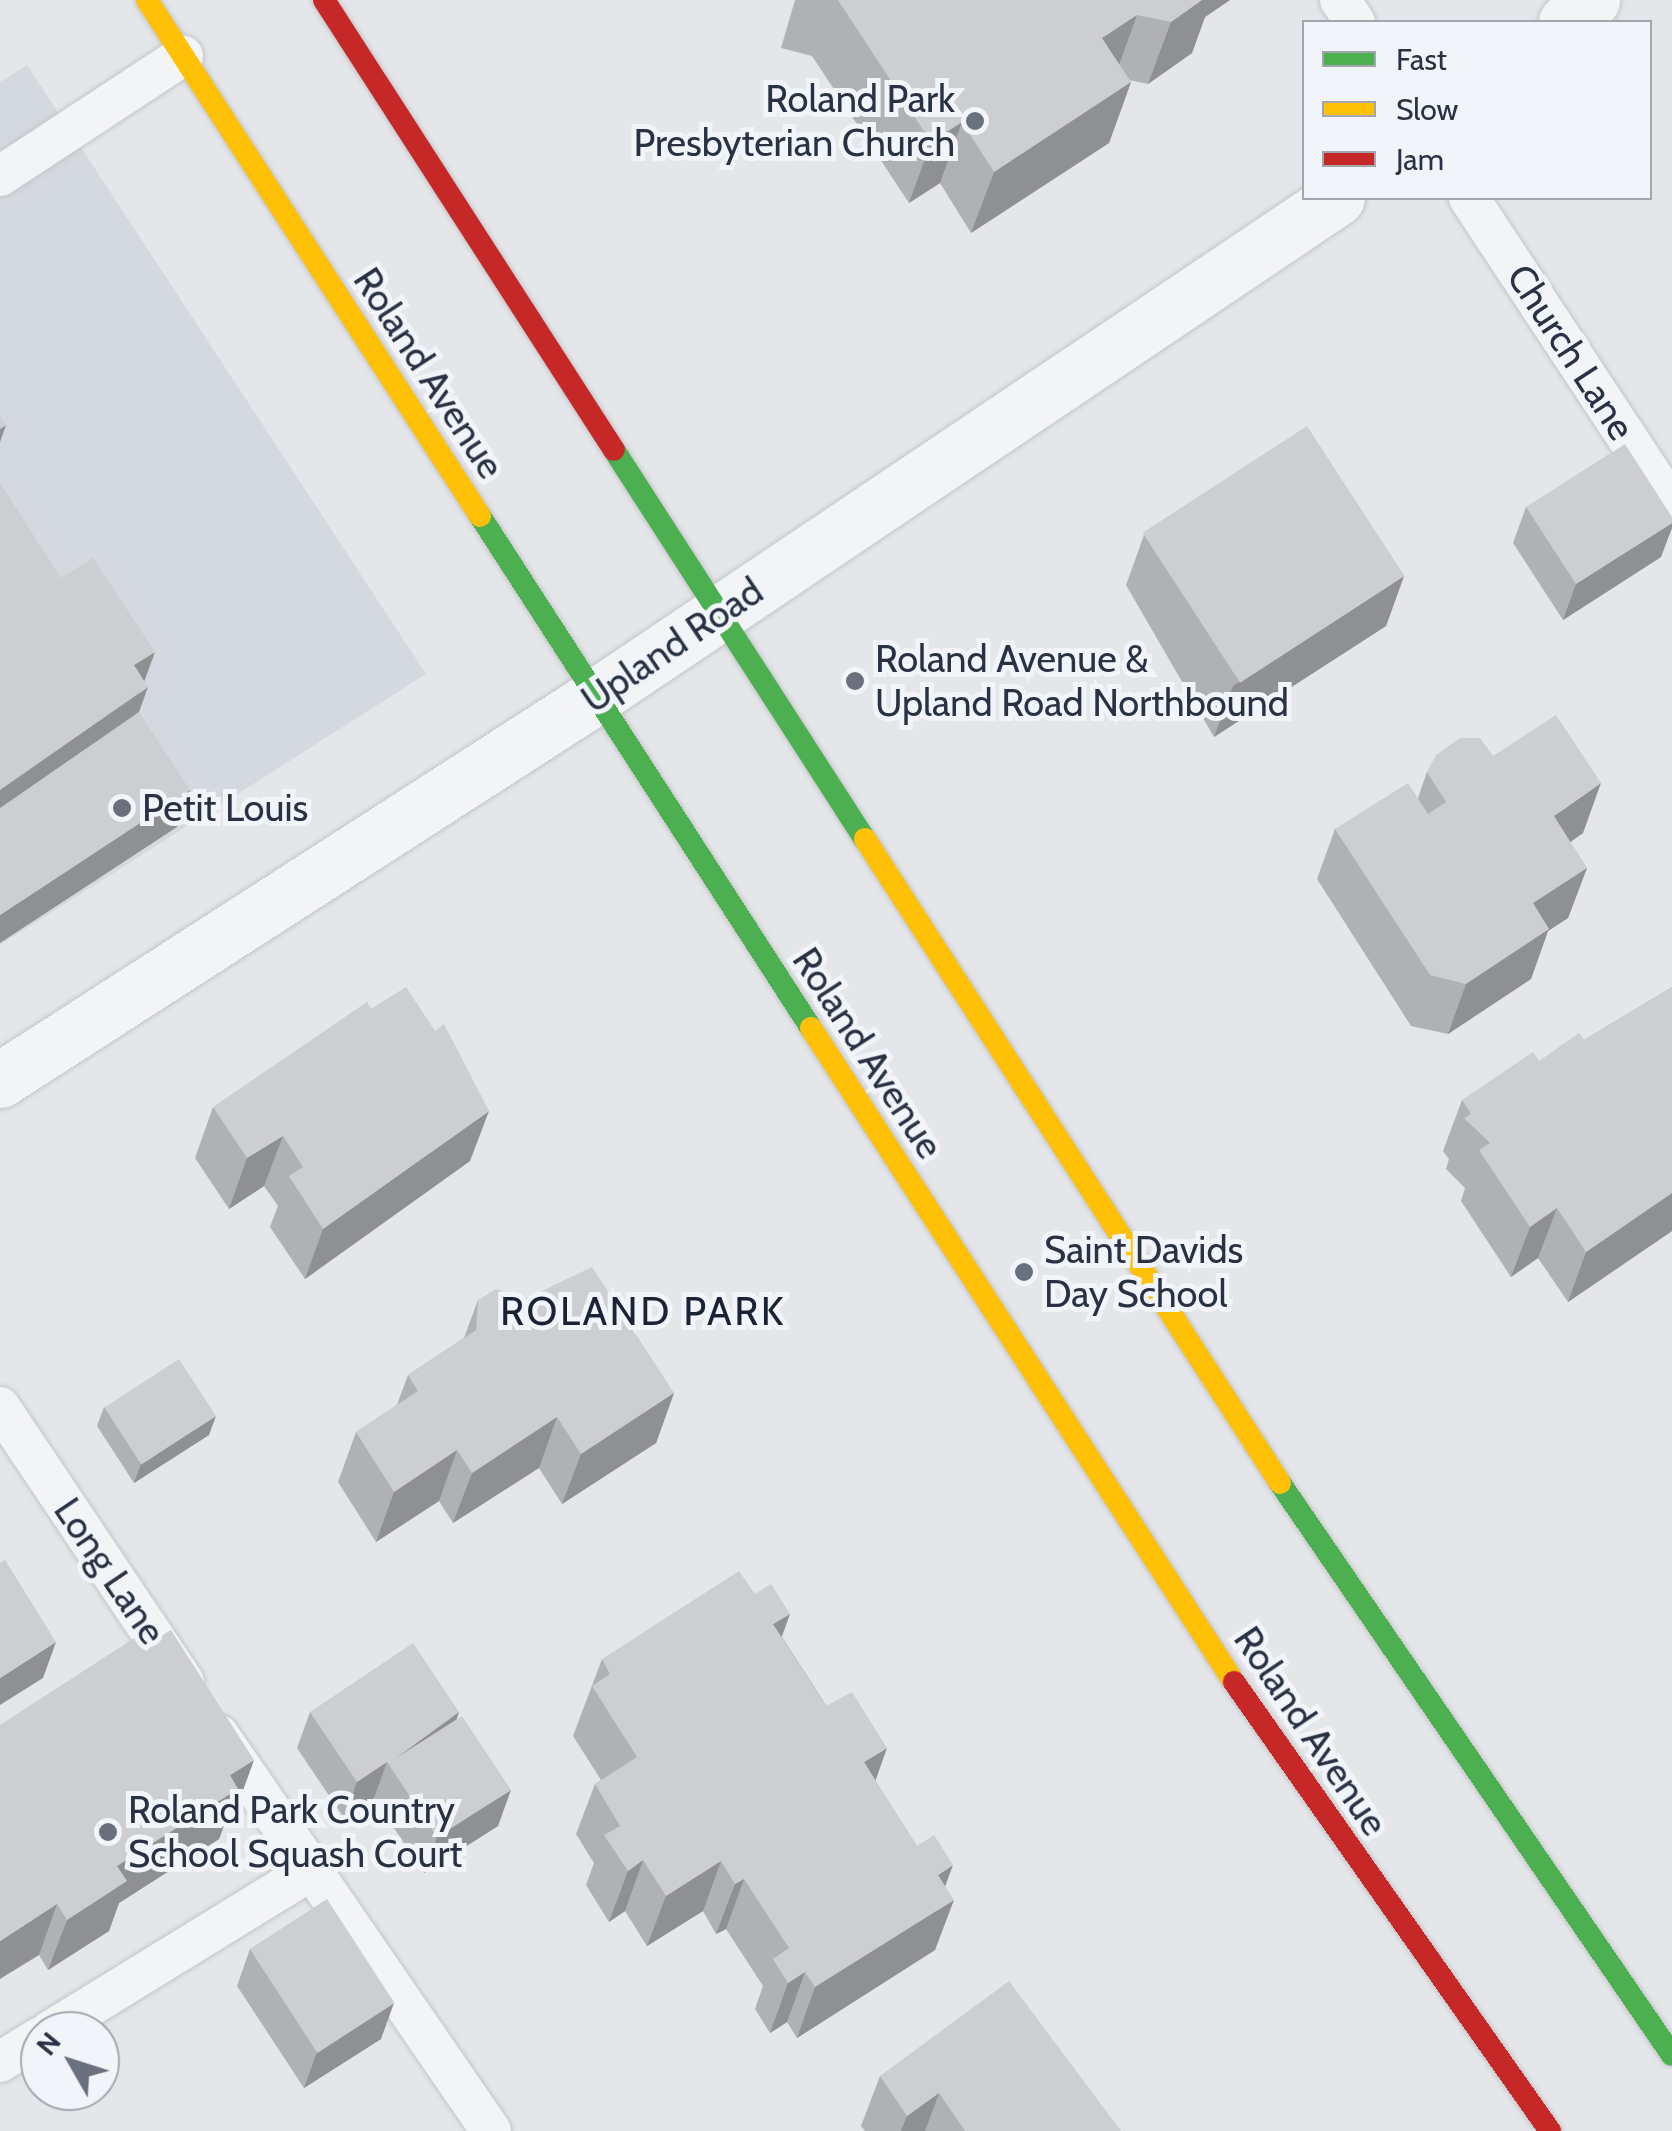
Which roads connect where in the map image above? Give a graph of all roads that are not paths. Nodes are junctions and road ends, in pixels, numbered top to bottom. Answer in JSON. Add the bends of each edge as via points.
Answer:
{"nodes":[{"id":1,"x":147,"y":0,"type":"edge"},
{"id":2,"x":324,"y":0,"type":"edge"},
{"id":3,"x":1592,"y":0,"type":"edge"},
{"id":4,"x":1568,"y":20,"type":"edge"},
{"id":5,"x":184,"y":56,"type":"junction"},
{"id":6,"x":0,"y":176,"type":"edge"},
{"id":7,"x":1333,"y":200,"type":"edge"},
{"id":8,"x":1470,"y":200,"type":"edge"},
{"id":9,"x":1672,"y":506,"type":"edge"},
{"id":10,"x":719,"y":614,"type":"junction"},
{"id":11,"x":596,"y":697,"type":"junction"},
{"id":12,"x":0,"y":1080,"type":"edge"},
{"id":13,"x":0,"y":1407,"type":"edge"},
{"id":14,"x":310,"y":1871,"type":"junction"},
{"id":15,"x":82,"y":2011,"type":"edge"},
{"id":16,"x":1672,"y":2055,"type":"edge"},
{"id":17,"x":491,"y":2131,"type":"edge"},
{"id":18,"x":1550,"y":2131,"type":"edge"}],
"edges":[{"from":1,"to":5,"type":"main road","name":"Roland Avenue"},
{"from":2,"to":10,"type":"main road"},
{"from":3,"to":4,"type":"street"},
{"from":5,"to":6,"type":"lane"},
{"from":5,"to":11,"type":"main road","name":"Roland Avenue"},
{"from":7,"to":10,"type":"street","name":"Upland Road"},
{"from":8,"to":9,"type":"lane","name":"Church Lane"},
{"from":10,"to":11,"type":"street","name":"Upland Road"},
{"from":10,"to":16,"type":"main road","via":[[1439,1724]]},
{"from":11,"to":12,"type":"street","name":"Upland Road"},
{"from":11,"to":18,"type":"main road","name":"Roland Avenue","via":[[1276,1747]]},
{"from":13,"to":14,"type":"lane","name":"Long Lane"},
{"from":14,"to":15,"type":"lane"},
{"from":14,"to":17,"type":"lane","name":"Long Lane"}]}
